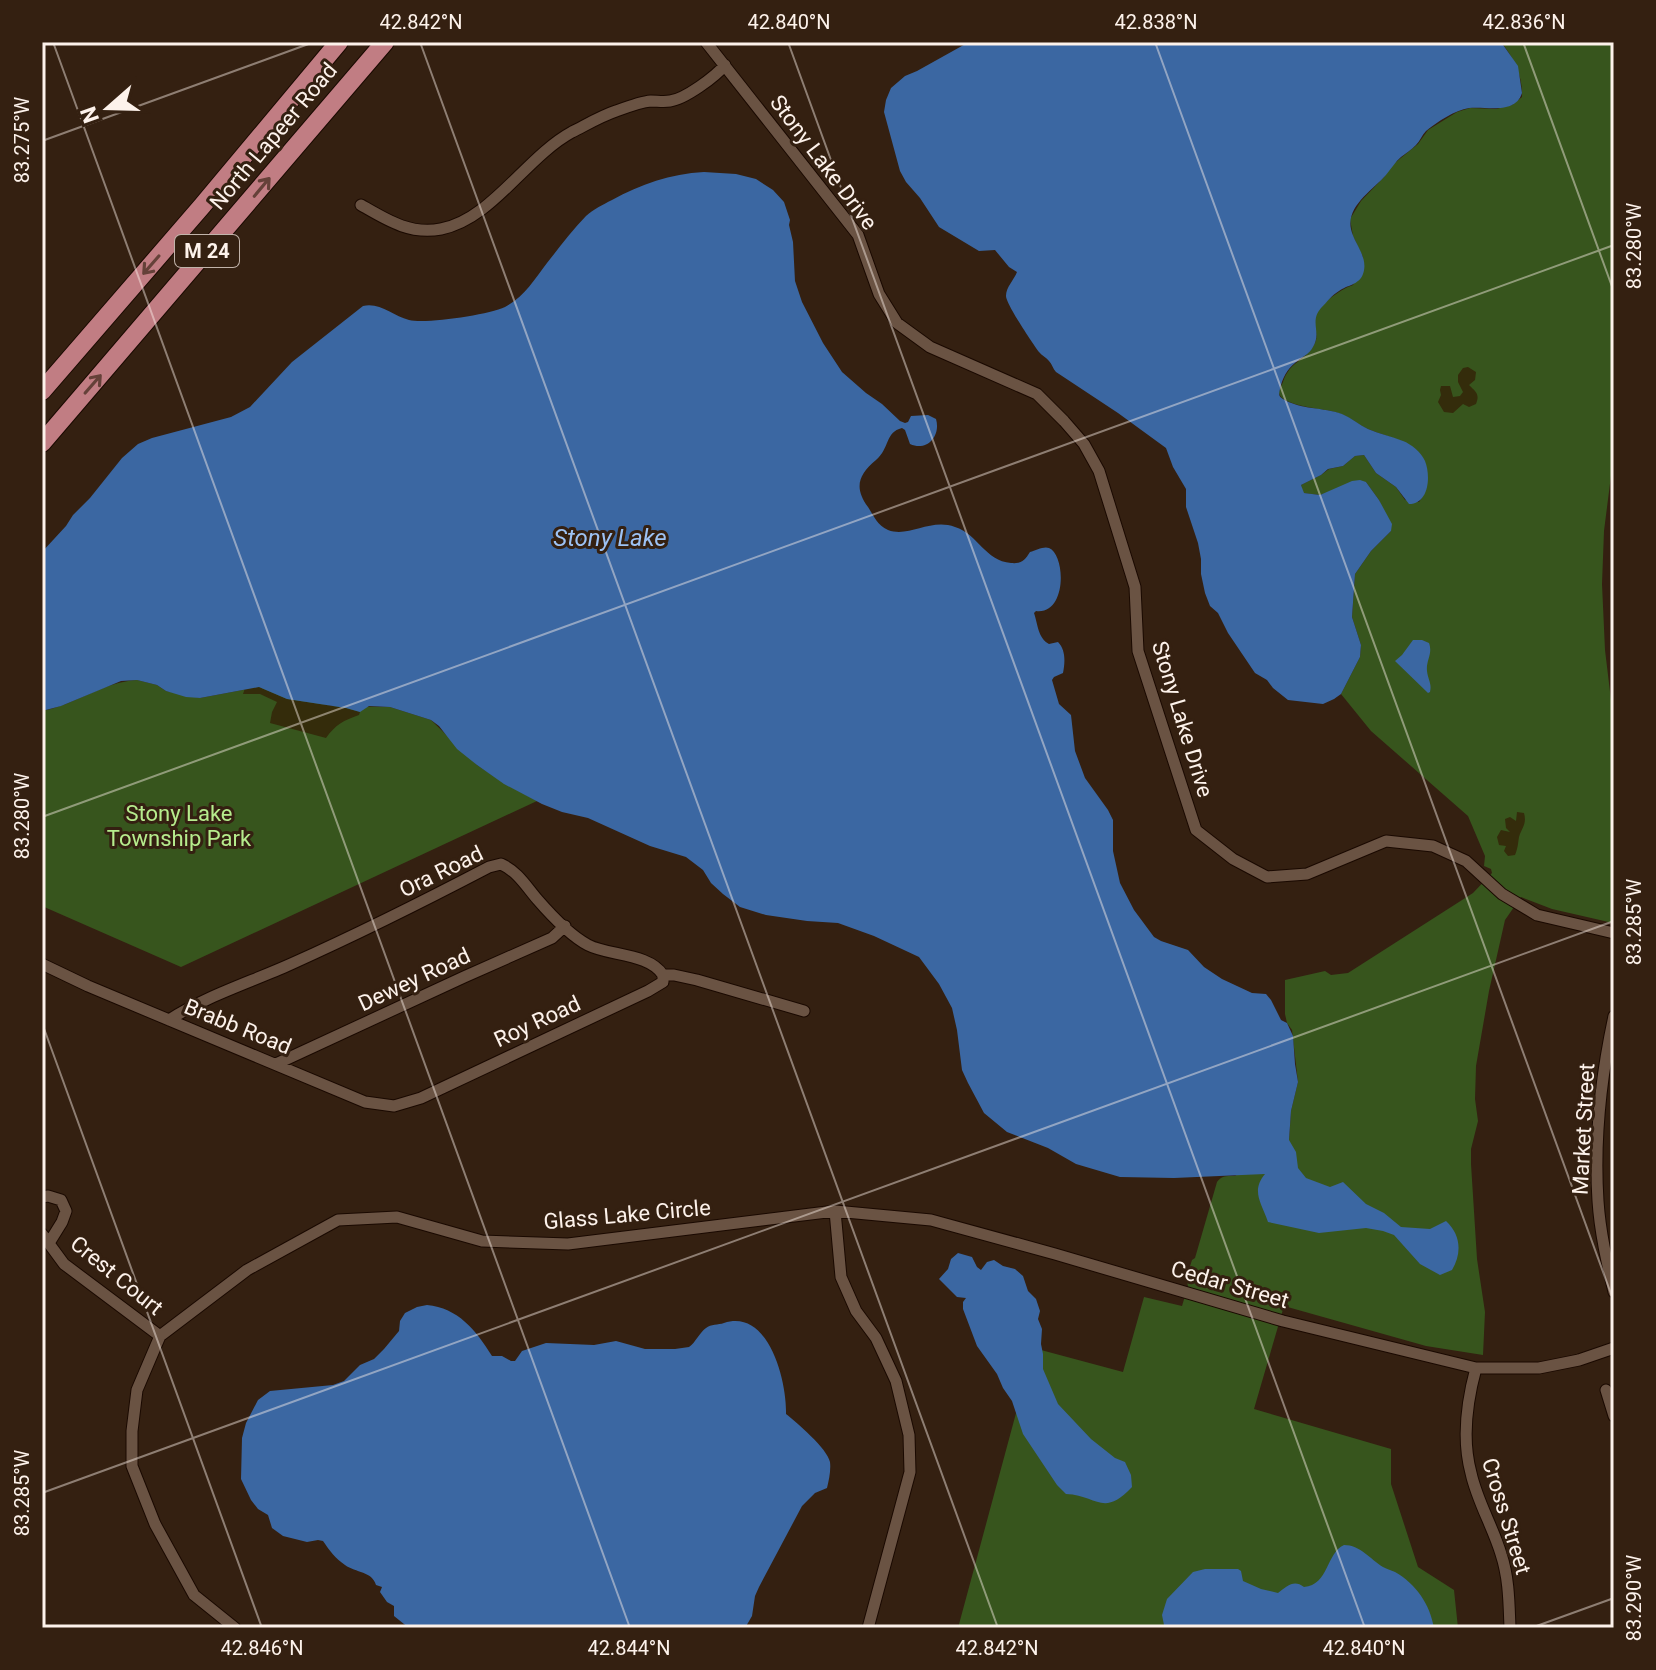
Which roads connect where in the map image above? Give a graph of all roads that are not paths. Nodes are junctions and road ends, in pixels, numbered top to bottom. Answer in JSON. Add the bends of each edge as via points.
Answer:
{"nodes":[{"id":1,"x":339,"y":42,"type":"edge"},
{"id":2,"x":385,"y":42,"type":"edge"},
{"id":3,"x":706,"y":42,"type":"edge"},
{"id":4,"x":725,"y":65,"type":"junction"},
{"id":5,"x":361,"y":205,"type":"dead end"},
{"id":6,"x":202,"y":206,"type":"junction"},
{"id":7,"x":223,"y":232,"type":"junction"},
{"id":8,"x":42,"y":391,"type":"edge"},
{"id":9,"x":42,"y":443,"type":"edge"},
{"id":10,"x":565,"y":926,"type":"junction"},
{"id":11,"x":1614,"y":933,"type":"edge"},
{"id":12,"x":42,"y":964,"type":"edge"},
{"id":13,"x":663,"y":975,"type":"junction"},
{"id":14,"x":804,"y":1011,"type":"dead end"},
{"id":15,"x":1614,"y":1016,"type":"edge"},
{"id":16,"x":169,"y":1020,"type":"junction"},
{"id":17,"x":276,"y":1064,"type":"junction"},
{"id":18,"x":421,"y":1098,"type":"joint"},
{"id":19,"x":42,"y":1197,"type":"edge"},
{"id":20,"x":835,"y":1211,"type":"junction"},
{"id":21,"x":45,"y":1238,"type":"edge"},
{"id":22,"x":1614,"y":1292,"type":"edge"},
{"id":23,"x":160,"y":1336,"type":"junction"},
{"id":24,"x":1614,"y":1348,"type":"edge"},
{"id":25,"x":1476,"y":1368,"type":"junction"},
{"id":26,"x":1606,"y":1390,"type":"dead end"},
{"id":27,"x":1614,"y":1416,"type":"edge"},
{"id":28,"x":235,"y":1628,"type":"edge"},
{"id":29,"x":868,"y":1628,"type":"edge"},
{"id":30,"x":1510,"y":1628,"type":"edge"}],
"edges":[{"from":1,"to":6,"type":"main road","name":"North Lapeer Road","number":"M 24"},
{"from":7,"to":2,"type":"main road","name":"North Lapeer Road","number":"M 24","one_way":true},
{"from":3,"to":4,"type":"street","name":"Stony Lake Drive"},
{"from":4,"to":5,"type":"street","via":[[673,101],[649,101],[612,112],[568,135],[487,206],[442,229],[397,226]]},
{"from":4,"to":11,"type":"street","name":"Stony Lake Drive","via":[[858,235],[879,294],[897,323],[930,347],[1037,394],[1084,444],[1099,471],[1135,587],[1138,651],[1196,830],[1267,877],[1307,874],[1386,841],[1433,846],[1466,861],[1502,894],[1537,915]]},
{"from":6,"to":7,"type":"main road","via":[[208,229]]},
{"from":6,"to":8,"type":"main road","name":"North Lapeer Road","number":"M 24","one_way":true},
{"from":9,"to":7,"type":"main road","name":"North Lapeer Road","number":"M 24","one_way":true},
{"from":10,"to":13,"type":"street","name":"Ora Road","via":[[590,946],[632,957]]},
{"from":10,"to":16,"type":"street","name":"Ora Road","via":[[501,864]]},
{"from":10,"to":17,"type":"street","name":"Dewey Road","via":[[545,942]]},
{"from":12,"to":16,"type":"street","name":"Brabb Road"},
{"from":13,"to":14,"type":"street","name":"Ora Road"},
{"from":13,"to":18,"type":"street","name":"Roy Road","via":[[663,982],[648,991]]},
{"from":15,"to":22,"type":"street","name":"Market Street","via":[[1602,1074],[1597,1162],[1598,1201]]},
{"from":16,"to":17,"type":"street","name":"Brabb Road"},
{"from":17,"to":18,"type":"street","name":"Brabb Road","via":[[365,1102],[394,1106]]},
{"from":19,"to":21,"type":"street","name":"Crest Court","via":[[61,1200],[66,1211]]},
{"from":20,"to":23,"type":"street","name":"Glass Lake Circle","via":[[568,1244],[482,1241],[397,1217],[338,1220],[247,1270]]},
{"from":20,"to":25,"type":"street","name":"Cedar Street","via":[[931,1220],[1283,1321]]},
{"from":20,"to":29,"type":"street","via":[[841,1277],[896,1381],[909,1435],[910,1472]]},
{"from":21,"to":23,"type":"street","name":"Crest Court","via":[[64,1264]]},
{"from":23,"to":28,"type":"street","name":"Glass Lake Circle","via":[[137,1390],[132,1466],[155,1524],[194,1595]]},
{"from":24,"to":25,"type":"street","name":"Cedar Street","via":[[1539,1368]]},
{"from":25,"to":30,"type":"street","name":"Cross Street","via":[[1467,1449],[1501,1553]]},
{"from":26,"to":27,"type":"street"}]}
